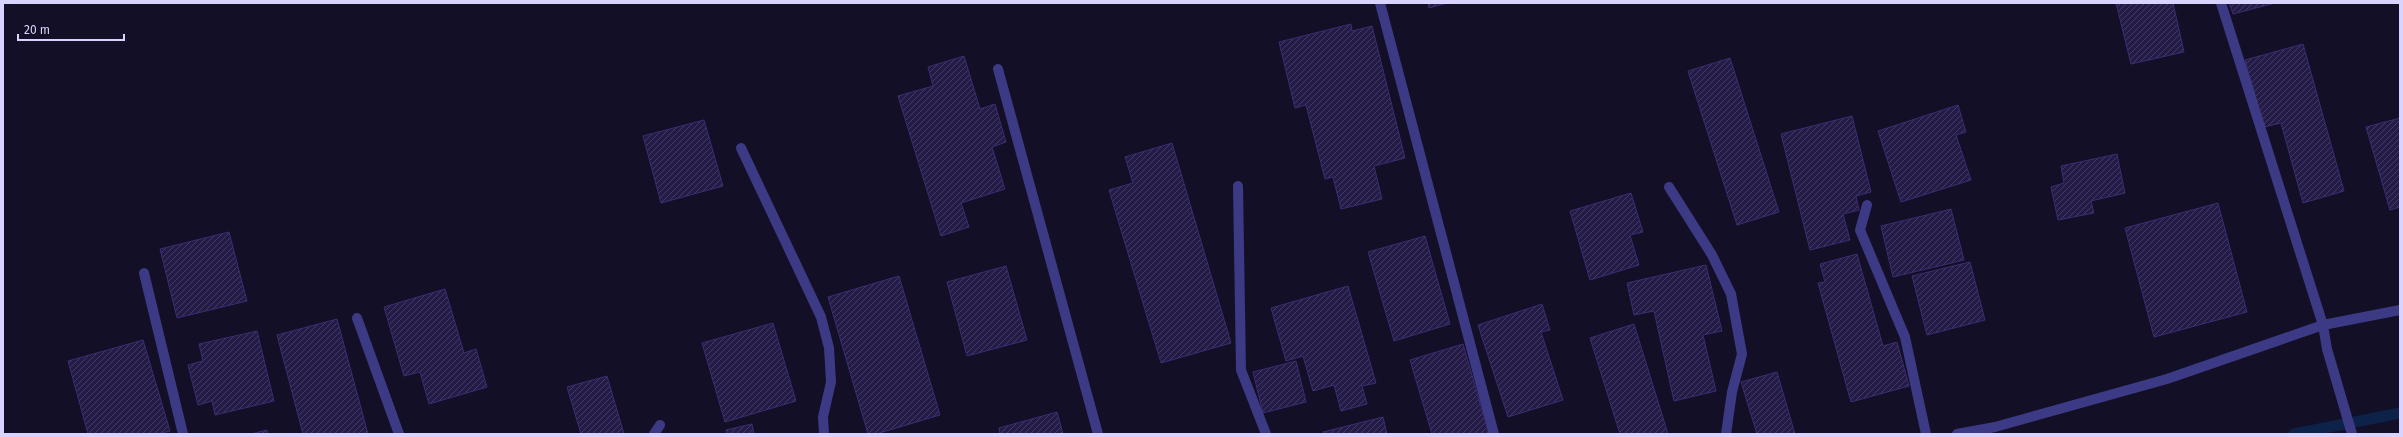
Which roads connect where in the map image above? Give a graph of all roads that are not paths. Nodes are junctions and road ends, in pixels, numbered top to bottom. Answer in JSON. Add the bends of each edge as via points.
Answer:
{"nodes":[{"id":1,"x":1380,"y":3,"type":"edge"},
{"id":2,"x":2221,"y":3,"type":"edge"},
{"id":3,"x":998,"y":69,"type":"dead end"},
{"id":4,"x":741,"y":148,"type":"dead end"},
{"id":5,"x":1238,"y":186,"type":"dead end"},
{"id":6,"x":1669,"y":187,"type":"dead end"},
{"id":7,"x":1868,"y":204,"type":"dead end"},
{"id":8,"x":144,"y":273,"type":"dead end"},
{"id":9,"x":2400,"y":310,"type":"edge"},
{"id":10,"x":356,"y":318,"type":"dead end"},
{"id":11,"x":2323,"y":325,"type":"junction"},
{"id":12,"x":660,"y":425,"type":"dead end"},
{"id":13,"x":183,"y":434,"type":"edge"},
{"id":14,"x":399,"y":434,"type":"edge"},
{"id":15,"x":654,"y":434,"type":"edge"},
{"id":16,"x":824,"y":434,"type":"edge"},
{"id":17,"x":1098,"y":434,"type":"edge"},
{"id":18,"x":1266,"y":434,"type":"edge"},
{"id":19,"x":1494,"y":434,"type":"edge"},
{"id":20,"x":1726,"y":434,"type":"edge"},
{"id":21,"x":1926,"y":434,"type":"edge"},
{"id":22,"x":1957,"y":434,"type":"edge"},
{"id":23,"x":2352,"y":434,"type":"edge"}],
"edges":[{"from":1,"to":19,"type":"street"},
{"from":2,"to":11,"type":"street"},
{"from":3,"to":17,"type":"street"},
{"from":4,"to":16,"type":"street","via":[[821,317],[829,348],[831,382],[823,417]]},
{"from":5,"to":18,"type":"street","via":[[1241,370]]},
{"from":6,"to":20,"type":"street","via":[[1712,255],[1731,294],[1742,354],[1732,392]]},
{"from":7,"to":21,"type":"street","via":[[1860,230],[1905,337]]},
{"from":8,"to":13,"type":"street"},
{"from":9,"to":11,"type":"street"},
{"from":10,"to":14,"type":"street"},
{"from":11,"to":22,"type":"street","via":[[2167,379],[1994,427]]},
{"from":11,"to":23,"type":"street"},
{"from":12,"to":15,"type":"street"}]}
